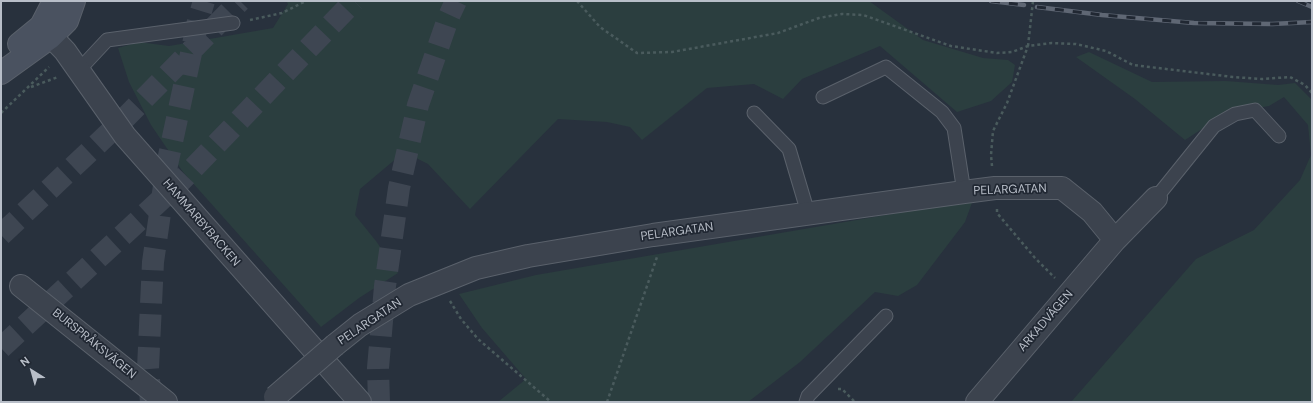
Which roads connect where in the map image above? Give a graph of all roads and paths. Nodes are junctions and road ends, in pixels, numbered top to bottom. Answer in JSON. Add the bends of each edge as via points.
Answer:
{"nodes":[{"id":1,"x":54,"y":1,"type":"edge"},
{"id":2,"x":74,"y":1,"type":"edge"},
{"id":3,"x":306,"y":1,"type":"edge"},
{"id":4,"x":577,"y":1,"type":"edge"},
{"id":5,"x":1033,"y":1,"type":"edge"},
{"id":6,"x":233,"y":23,"type":"joint"},
{"id":7,"x":46,"y":31,"type":"junction"},
{"id":8,"x":1028,"y":46,"type":"junction"},
{"id":9,"x":1,"y":59,"type":"edge"},
{"id":10,"x":79,"y":70,"type":"junction"},
{"id":11,"x":1,"y":73,"type":"edge"},
{"id":12,"x":1312,"y":93,"type":"edge"},
{"id":13,"x":823,"y":96,"type":"dead end"},
{"id":14,"x":1,"y":113,"type":"edge"},
{"id":15,"x":754,"y":113,"type":"dead end"},
{"id":16,"x":1280,"y":136,"type":"dead end"},
{"id":17,"x":995,"y":188,"type":"junction"},
{"id":18,"x":964,"y":192,"type":"junction"},
{"id":19,"x":1156,"y":198,"type":"joint"},
{"id":20,"x":808,"y":213,"type":"junction"},
{"id":21,"x":653,"y":235,"type":"junction"},
{"id":22,"x":1112,"y":236,"type":"junction"},
{"id":23,"x":438,"y":282,"type":"junction"},
{"id":24,"x":21,"y":286,"type":"dead end"},
{"id":25,"x":1071,"y":292,"type":"junction"},
{"id":26,"x":886,"y":316,"type":"dead end"},
{"id":27,"x":273,"y":400,"type":"edge"},
{"id":28,"x":166,"y":402,"type":"edge"},
{"id":29,"x":360,"y":402,"type":"edge"},
{"id":30,"x":551,"y":402,"type":"edge"},
{"id":31,"x":607,"y":402,"type":"edge"},
{"id":32,"x":806,"y":402,"type":"edge"},
{"id":33,"x":976,"y":402,"type":"edge"}],
"edges":[{"from":1,"to":7,"type":"main road"},
{"from":2,"to":7,"type":"main road","via":[[67,21]]},
{"from":3,"to":6,"type":"path","via":[[282,13]]},
{"from":4,"to":8,"type":"path","via":[[600,27],[637,53],[672,52],[778,33],[819,18],[842,14],[863,15],[951,46],[997,53],[1012,52]]},
{"from":5,"to":8,"type":"path","bridge":true},
{"from":6,"to":10,"type":"lane","via":[[107,40]]},
{"from":7,"to":9,"type":"main road"},
{"from":7,"to":10,"type":"street","name":"HAMMARBYBACKEN"},
{"from":7,"to":11,"type":"main road"},
{"from":8,"to":12,"type":"path","via":[[1052,42],[1076,44],[1106,51],[1133,65],[1233,77],[1290,77],[1305,85]]},
{"from":8,"to":17,"type":"path","via":[[1016,82],[993,131],[991,155]]},
{"from":10,"to":14,"type":"path","via":[[30,87]]},
{"from":10,"to":29,"type":"street","name":"HAMMARBYBACKEN","via":[[126,136]]},
{"from":13,"to":18,"type":"lane","via":[[886,67],[942,112],[954,128]]},
{"from":15,"to":20,"type":"lane","via":[[789,149]]},
{"from":16,"to":19,"type":"lane","via":[[1255,110],[1235,114],[1214,126]]},
{"from":17,"to":18,"type":"street","name":"PELARGATAN"},
{"from":17,"to":22,"type":"street","name":"PELARGATAN","via":[[1062,188],[1092,212]]},
{"from":17,"to":25,"type":"path","via":[[997,212],[1035,258]]},
{"from":18,"to":20,"type":"street","name":"PELARGATAN"},
{"from":19,"to":22,"type":"street","name":"ARKADVÄGEN"},
{"from":20,"to":21,"type":"street","name":"PELARGATAN"},
{"from":21,"to":23,"type":"street","name":"PELARGATAN","via":[[528,256],[476,268]]},
{"from":21,"to":31,"type":"path","via":[[658,254]]},
{"from":22,"to":25,"type":"street","name":"ARKADVÄGEN"},
{"from":23,"to":27,"type":"street","name":"PELARGATAN","bridge":true,"via":[[409,295],[360,326],[316,360]]},
{"from":23,"to":30,"type":"path","via":[[461,320],[478,339]]},
{"from":24,"to":28,"type":"street","name":"BURSPRÅKSVÄGEN"},
{"from":25,"to":33,"type":"street","name":"ARKADVÄGEN"},
{"from":26,"to":32,"type":"lane","via":[[808,396]]}]}
